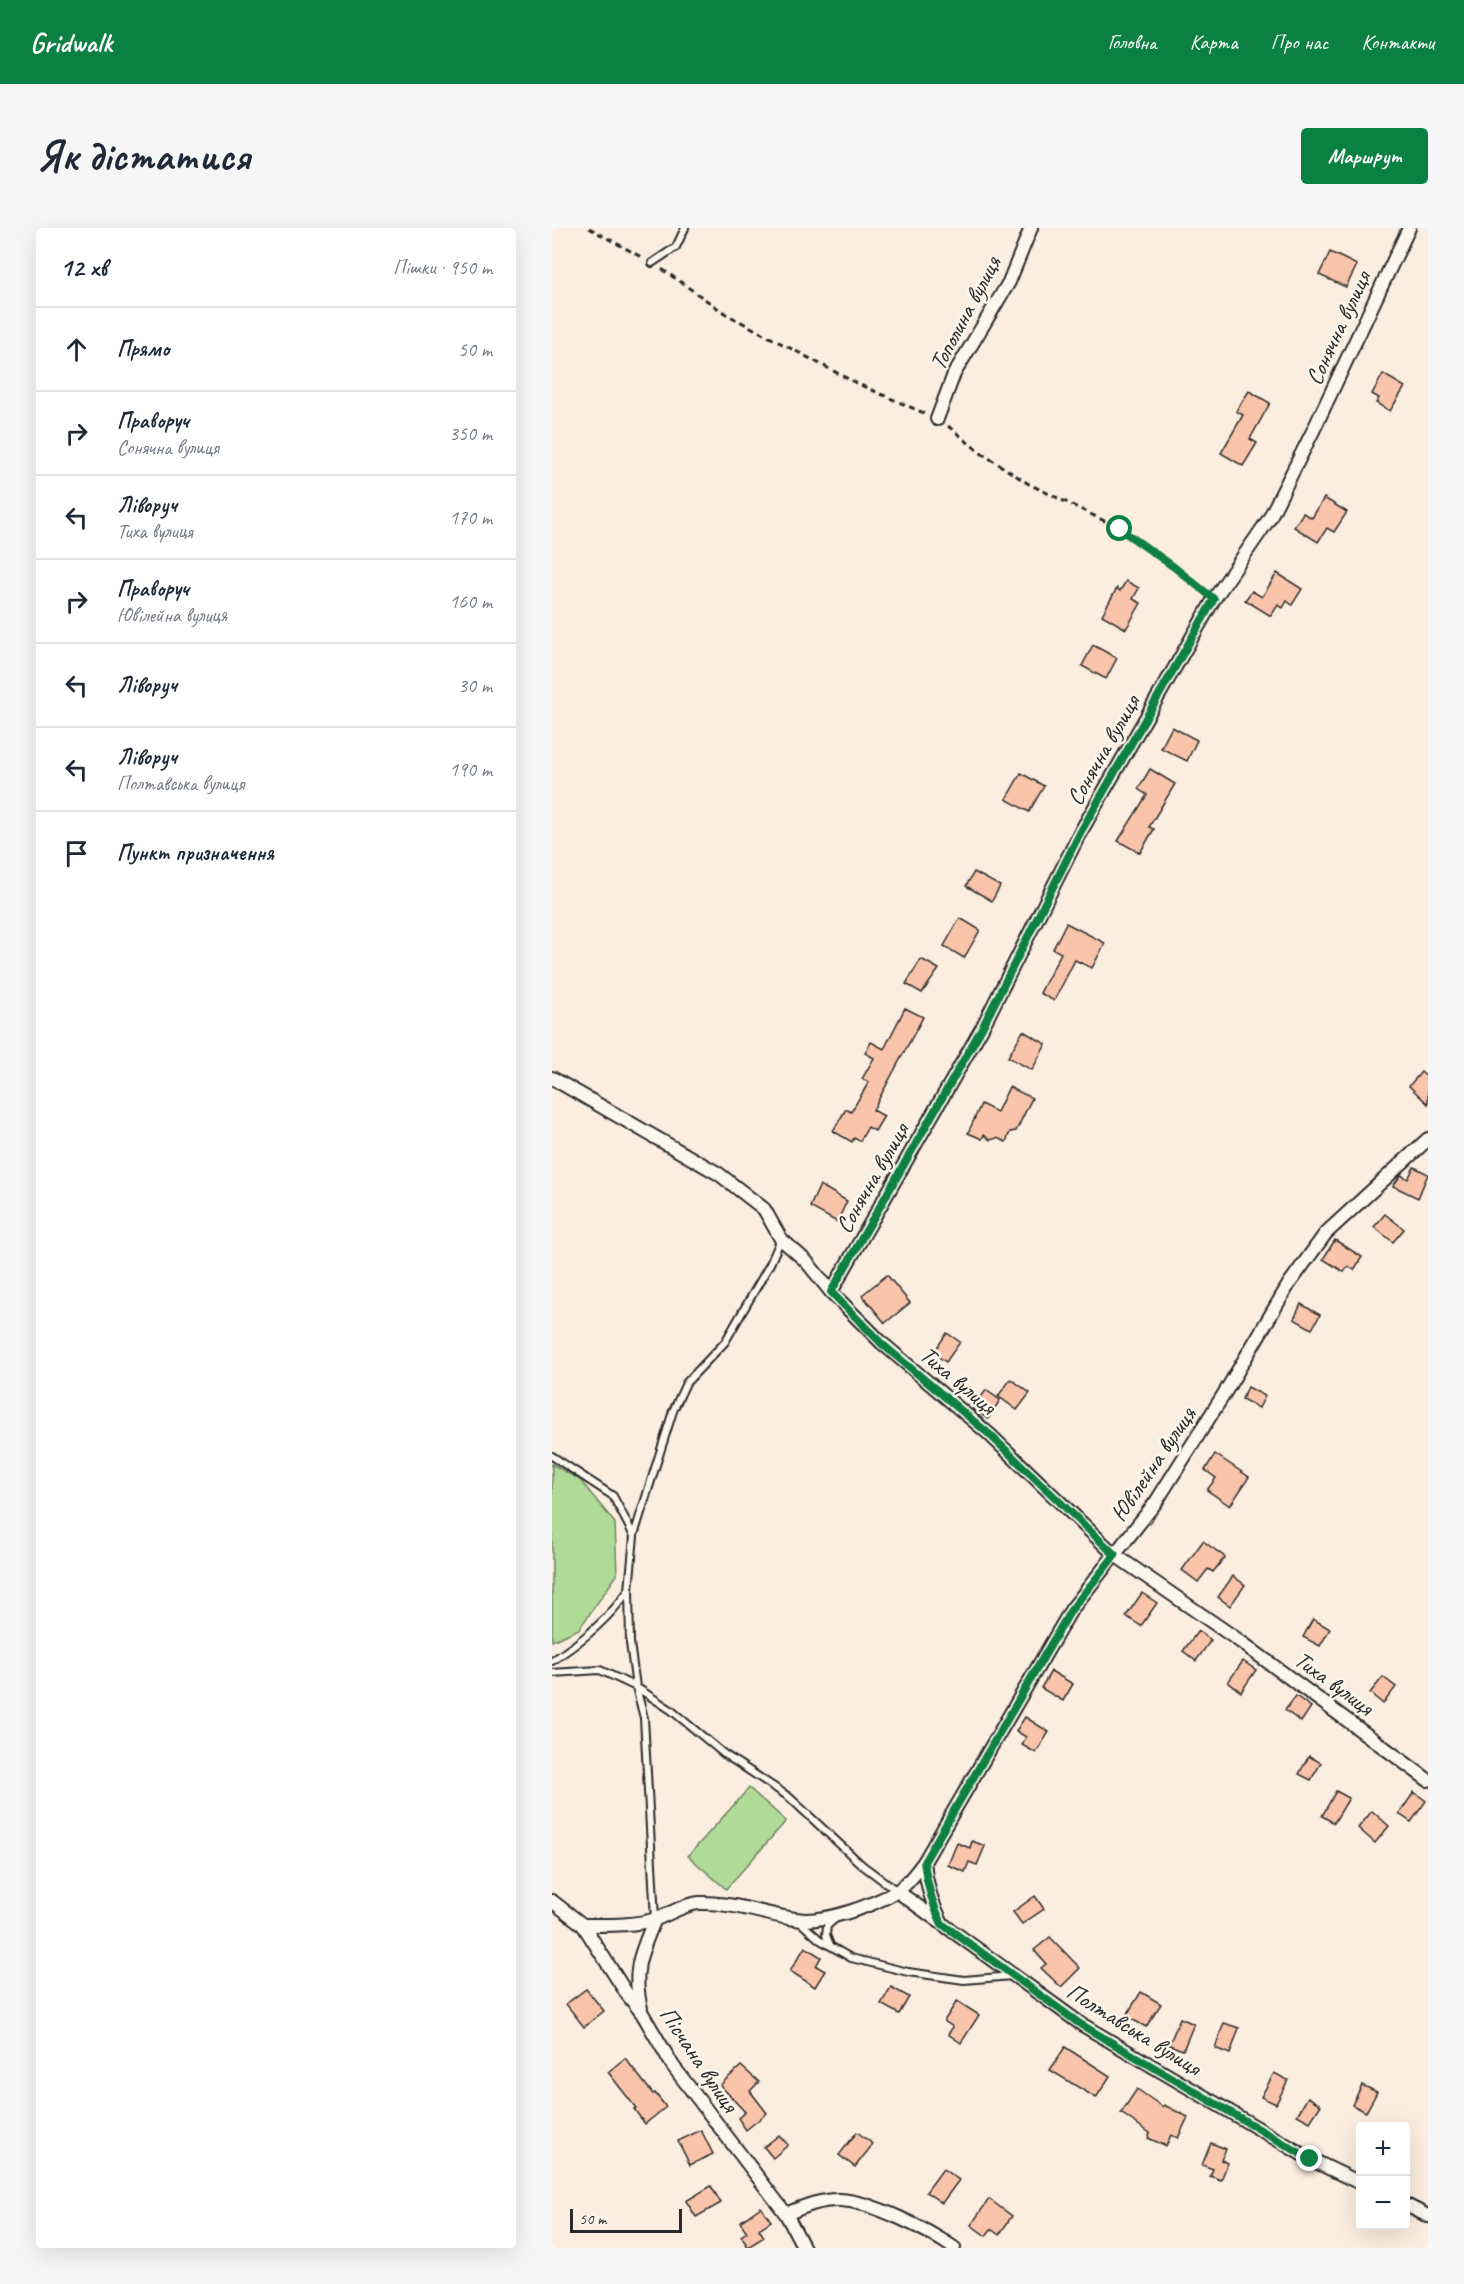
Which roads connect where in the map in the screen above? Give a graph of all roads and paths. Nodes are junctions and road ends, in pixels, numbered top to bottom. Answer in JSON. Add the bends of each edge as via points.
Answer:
{"nodes":[{"id":1,"x":589,"y":228,"type":"edge"},
{"id":2,"x":685,"y":228,"type":"edge"},
{"id":3,"x":1031,"y":228,"type":"edge"},
{"id":4,"x":1408,"y":228,"type":"edge"},
{"id":5,"x":652,"y":263,"type":"junction"},
{"id":6,"x":937,"y":419,"type":"junction"},
{"id":7,"x":1214,"y":599,"type":"junction"},
{"id":8,"x":552,"y":1078,"type":"edge"},
{"id":9,"x":1428,"y":1139,"type":"edge"},
{"id":10,"x":781,"y":1239,"type":"junction"},
{"id":11,"x":831,"y":1292,"type":"junction"},
{"id":12,"x":552,"y":1456,"type":"edge"},
{"id":13,"x":634,"y":1536,"type":"junction"},
{"id":14,"x":1115,"y":1555,"type":"junction"},
{"id":15,"x":629,"y":1590,"type":"junction"},
{"id":16,"x":552,"y":1661,"type":"edge"},
{"id":17,"x":552,"y":1673,"type":"edge"},
{"id":18,"x":636,"y":1687,"type":"junction"},
{"id":19,"x":1428,"y":1780,"type":"edge"},
{"id":20,"x":924,"y":1862,"type":"junction"},
{"id":21,"x":897,"y":1891,"type":"junction"},
{"id":22,"x":552,"y":1900,"type":"edge"},
{"id":23,"x":838,"y":1916,"type":"junction"},
{"id":24,"x":655,"y":1919,"type":"junction"},
{"id":25,"x":797,"y":1920,"type":"junction"},
{"id":26,"x":942,"y":1924,"type":"junction"},
{"id":27,"x":583,"y":1925,"type":"junction"},
{"id":28,"x":830,"y":1946,"type":"junction"},
{"id":29,"x":1014,"y":1976,"type":"junction"},
{"id":30,"x":642,"y":2013,"type":"junction"},
{"id":31,"x":1356,"y":2181,"type":"edge"},
{"id":32,"x":1410,"y":2207,"type":"edge"},
{"id":33,"x":786,"y":2214,"type":"junction"},
{"id":34,"x":1428,"y":2216,"type":"edge"},
{"id":35,"x":804,"y":2248,"type":"edge"},
{"id":36,"x":954,"y":2248,"type":"edge"}],
"edges":[{"from":1,"to":5,"type":"path"},
{"from":2,"to":5,"type":"lane","via":[[676,247]]},
{"from":3,"to":6,"type":"street","name":"Тополина вулиця","via":[[1009,282],[954,374]]},
{"from":4,"to":7,"type":"street","name":"Сонячна вулиця","via":[[1269,519]]},
{"from":5,"to":6,"type":"path","via":[[726,314],[856,383]]},
{"from":6,"to":7,"type":"path","via":[[1029,484],[1120,529]]},
{"from":7,"to":11,"type":"street","name":"Сонячна вулиця","via":[[1080,833],[982,1028]]},
{"from":8,"to":10,"type":"street","name":"Тиха вулиця","via":[[719,1174],[764,1209]]},
{"from":9,"to":14,"type":"street","name":"Ювілейна вулиця","via":[[1326,1233],[1289,1284],[1155,1502]]},
{"from":10,"to":11,"type":"street","name":"Тиха вулиця","via":[[806,1261]]},
{"from":10,"to":13,"type":"lane","via":[[725,1342],[686,1383],[669,1423]]},
{"from":11,"to":14,"type":"street","name":"Тиха вулиця","via":[[882,1344],[989,1434]]},
{"from":12,"to":13,"type":"lane","via":[[613,1496]]},
{"from":13,"to":15,"type":"lane"},
{"from":14,"to":19,"type":"street","name":"Тиха вулиця"},
{"from":14,"to":20,"type":"street","name":"Ювілейна вулиця","via":[[1071,1610]]},
{"from":15,"to":16,"type":"lane","via":[[614,1612]]},
{"from":15,"to":18,"type":"lane"},
{"from":17,"to":18,"type":"lane","via":[[600,1670]]},
{"from":18,"to":21,"type":"lane","via":[[671,1710],[723,1754],[789,1797],[862,1865]]},
{"from":18,"to":24,"type":"lane","via":[[644,1718]]},
{"from":20,"to":21,"type":"street","name":"Ювілейна вулиця"},
{"from":20,"to":26,"type":"street","via":[[926,1882]]},
{"from":21,"to":23,"type":"street"},
{"from":21,"to":26,"type":"street","name":"Полтавська вулиця"},
{"from":22,"to":27,"type":"street","name":"Пісчана вулиця"},
{"from":23,"to":25,"type":"street"},
{"from":23,"to":28,"type":"lane","via":[[827,1926]]},
{"from":24,"to":25,"type":"street","via":[[699,1903],[752,1909]]},
{"from":24,"to":27,"type":"street","via":[[609,1926]]},
{"from":24,"to":30,"type":"street","via":[[636,1971]]},
{"from":25,"to":28,"type":"lane"},
{"from":26,"to":29,"type":"street","name":"Полтавська вулиця"},
{"from":27,"to":30,"type":"street","name":"Пісчана вулиця"},
{"from":28,"to":29,"type":"lane","via":[[851,1958],[908,1972],[963,1980]]},
{"from":29,"to":31,"type":"street","name":"Полтавська вулиця","via":[[1080,2024],[1310,2159]]},
{"from":30,"to":33,"type":"street","name":"Пісчана вулиця","via":[[674,2066]]},
{"from":32,"to":34,"type":"street"},
{"from":33,"to":35,"type":"street","name":"Пісчана вулиця"},
{"from":33,"to":36,"type":"street","via":[[804,2206],[839,2200],[896,2217]]}]}
